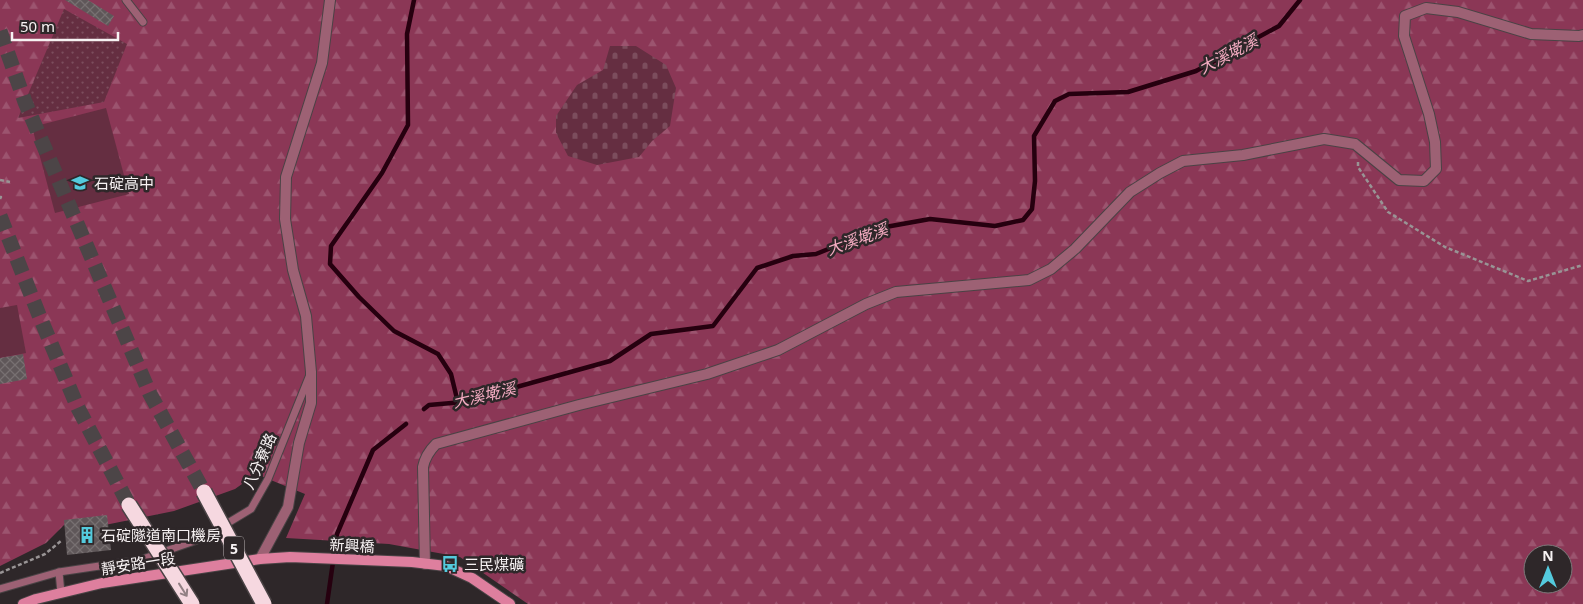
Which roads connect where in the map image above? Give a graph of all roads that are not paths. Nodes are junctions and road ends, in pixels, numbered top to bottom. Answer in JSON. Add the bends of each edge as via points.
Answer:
{"nodes":[{"id":1,"x":126,"y":0,"type":"edge"},
{"id":2,"x":330,"y":0,"type":"edge"},
{"id":3,"x":143,"y":22,"type":"dead end"},
{"id":4,"x":1583,"y":35,"type":"edge"},
{"id":5,"x":311,"y":372,"type":"junction"},
{"id":6,"x":204,"y":492,"type":"tunnel mouth"},
{"id":7,"x":128,"y":505,"type":"tunnel mouth"},
{"id":8,"x":290,"y":557,"type":"joint"},
{"id":9,"x":260,"y":559,"type":"junction"},
{"id":10,"x":424,"y":564,"type":"junction"},
{"id":11,"x":59,"y":572,"type":"junction"},
{"id":12,"x":0,"y":589,"type":"edge"},
{"id":13,"x":61,"y":593,"type":"junction"},
{"id":14,"x":23,"y":604,"type":"edge"},
{"id":15,"x":192,"y":604,"type":"edge"},
{"id":16,"x":264,"y":604,"type":"edge"},
{"id":17,"x":510,"y":604,"type":"edge"}],
"edges":[{"from":1,"to":3,"type":"lane"},
{"from":2,"to":5,"type":"street","via":[[322,63],[286,177],[285,219],[293,270],[306,316]]},
{"from":4,"to":10,"type":"street","via":[[1531,34],[1458,12],[1426,8],[1406,16],[1404,36],[1436,142],[1436,169],[1424,181],[1400,180],[1355,144],[1324,139],[1243,155],[1183,161],[1130,192],[1075,249],[1052,269],[1029,280],[896,292],[778,350],[708,374],[436,444],[425,458],[424,467]]},
{"from":5,"to":9,"type":"street","via":[[311,403],[299,443],[288,506]]},
{"from":5,"to":11,"type":"lane","name":"八分寮路","via":[[268,479],[252,509],[203,538],[140,560]]},
{"from":6,"to":16,"type":"highway","number":"5","bridge":true},
{"from":7,"to":15,"type":"highway","one_way":true,"bridge":true},
{"from":8,"to":9,"type":"main road","name":"靜安路一段"},
{"from":8,"to":10,"type":"main road","name":"新興橋"},
{"from":9,"to":13,"type":"main road","name":"靜安路一段","via":[[128,579]]},
{"from":10,"to":17,"type":"main road","via":[[446,566],[472,578]]},
{"from":11,"to":12,"type":"lane","name":"八分寮路"},
{"from":11,"to":13,"type":"lane"},
{"from":13,"to":14,"type":"main road","name":"靜安路一段"}]}
